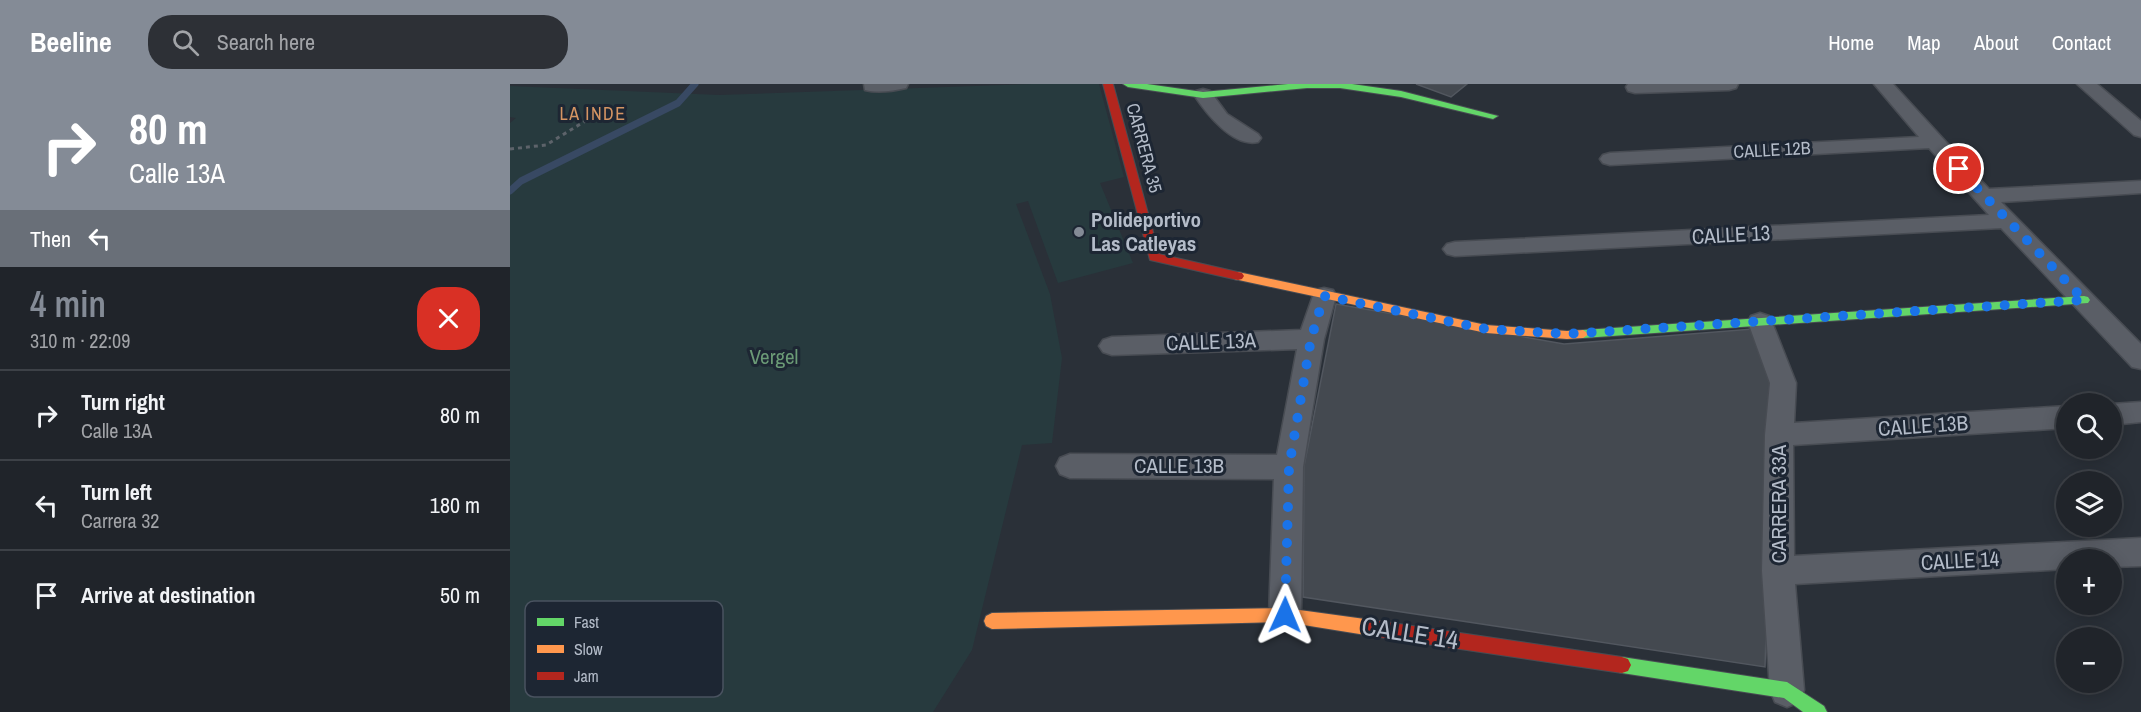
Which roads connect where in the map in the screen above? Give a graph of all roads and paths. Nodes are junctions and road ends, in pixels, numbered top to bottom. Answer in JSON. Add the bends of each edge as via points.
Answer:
{"nodes":[{"id":1,"x":899,"y":84,"type":"edge"},
{"id":2,"x":1108,"y":84,"type":"edge"},
{"id":3,"x":1128,"y":84,"type":"edge"},
{"id":4,"x":1234,"y":84,"type":"edge"},
{"id":5,"x":1729,"y":84,"type":"edge"},
{"id":6,"x":1883,"y":84,"type":"edge"},
{"id":7,"x":2086,"y":84,"type":"edge"},
{"id":8,"x":872,"y":86,"type":"dead end"},
{"id":9,"x":1635,"y":87,"type":"dead end"},
{"id":10,"x":1208,"y":94,"type":"junction"},
{"id":11,"x":1493,"y":116,"type":"dead end"},
{"id":12,"x":587,"y":120,"type":"dead end"},
{"id":13,"x":2141,"y":131,"type":"edge"},
{"id":14,"x":1251,"y":138,"type":"dead end"},
{"id":15,"x":1934,"y":142,"type":"junction"},
{"id":16,"x":510,"y":149,"type":"edge"},
{"id":17,"x":1610,"y":159,"type":"dead end"},
{"id":18,"x":2141,"y":187,"type":"edge"},
{"id":19,"x":1983,"y":196,"type":"junction"},
{"id":20,"x":2008,"y":221,"type":"junction"},
{"id":21,"x":1455,"y":249,"type":"dead end"},
{"id":22,"x":1324,"y":296,"type":"junction"},
{"id":23,"x":2084,"y":300,"type":"junction"},
{"id":24,"x":1760,"y":322,"type":"junction"},
{"id":25,"x":1311,"y":339,"type":"junction"},
{"id":26,"x":1112,"y":346,"type":"dead end"},
{"id":27,"x":2141,"y":360,"type":"edge"},
{"id":28,"x":2141,"y":412,"type":"edge"},
{"id":29,"x":2122,"y":413,"type":"edge"},
{"id":30,"x":2056,"y":418,"type":"edge"},
{"id":31,"x":1779,"y":435,"type":"junction"},
{"id":32,"x":1070,"y":466,"type":"dead end"},
{"id":33,"x":1289,"y":467,"type":"junction"},
{"id":34,"x":2141,"y":552,"type":"edge"},
{"id":35,"x":1778,"y":570,"type":"junction"},
{"id":36,"x":1285,"y":615,"type":"junction"},
{"id":37,"x":992,"y":621,"type":"dead end"},
{"id":38,"x":1786,"y":690,"type":"junction"},
{"id":39,"x":1818,"y":712,"type":"edge"}],
"edges":[{"from":1,"to":8,"type":"street"},
{"from":2,"to":22,"type":"street","name":"CARRERA 35","via":[[1154,257]]},
{"from":3,"to":10,"type":"street"},
{"from":4,"to":10,"type":"street"},
{"from":5,"to":9,"type":"street"},
{"from":6,"to":15,"type":"street"},
{"from":7,"to":13,"type":"street"},
{"from":10,"to":11,"type":"street","via":[[1340,85],[1401,94]]},
{"from":10,"to":14,"type":"street","via":[[1220,118]]},
{"from":12,"to":16,"type":"path","via":[[546,145]]},
{"from":15,"to":17,"type":"street","name":"CALLE 12B"},
{"from":15,"to":19,"type":"street"},
{"from":18,"to":19,"type":"street"},
{"from":19,"to":20,"type":"street"},
{"from":20,"to":21,"type":"street","name":"CALLE 13"},
{"from":20,"to":23,"type":"street"},
{"from":22,"to":24,"type":"street","via":[[1486,329],[1567,334]]},
{"from":22,"to":25,"type":"street"},
{"from":23,"to":24,"type":"street"},
{"from":23,"to":27,"type":"street"},
{"from":24,"to":31,"type":"street","name":"CARRERA 33A","via":[[1783,383]]},
{"from":25,"to":26,"type":"street","name":"CALLE 13A"},
{"from":25,"to":33,"type":"street"},
{"from":28,"to":29,"type":"street"},
{"from":30,"to":31,"type":"street","name":"CALLE 13B"},
{"from":31,"to":35,"type":"street","name":"CARRERA 33A"},
{"from":32,"to":33,"type":"street","name":"CALLE 13B"},
{"from":33,"to":36,"type":"street"},
{"from":34,"to":35,"type":"street","name":"CALLE 14"},
{"from":35,"to":38,"type":"street","name":"CARRERA 33A"},
{"from":36,"to":37,"type":"street","name":"CALLE 14"},
{"from":36,"to":38,"type":"street","name":"CALLE 14"},
{"from":38,"to":39,"type":"street","name":"CALLE 14"}]}
